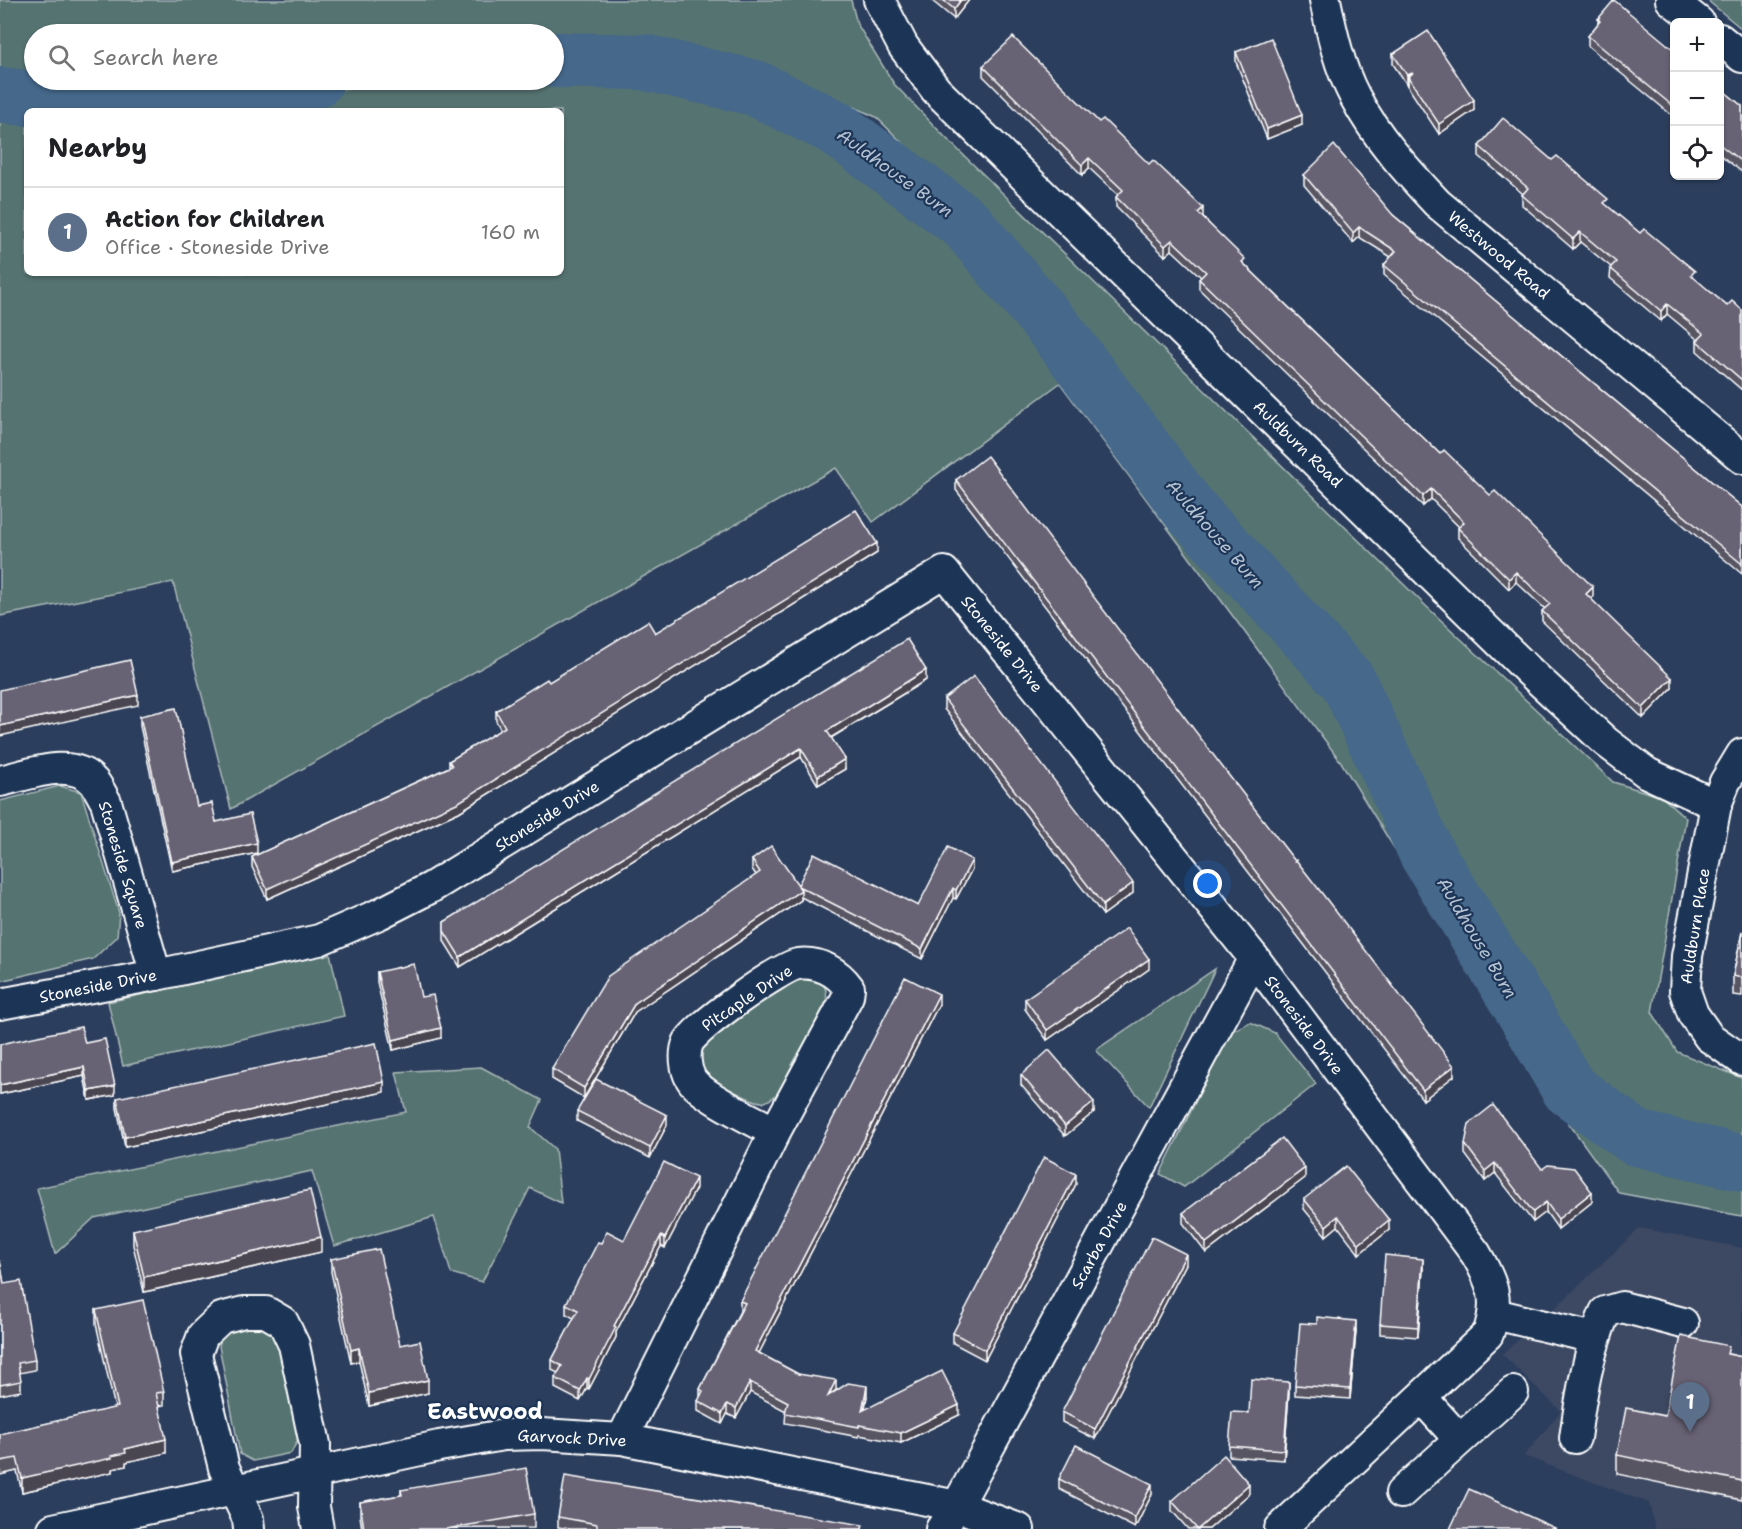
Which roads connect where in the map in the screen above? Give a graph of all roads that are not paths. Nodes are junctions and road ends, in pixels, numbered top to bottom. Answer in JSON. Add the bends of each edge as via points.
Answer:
{"nodes":[{"id":1,"x":879,"y":0,"type":"edge"},
{"id":2,"x":1325,"y":0,"type":"edge"},
{"id":3,"x":1671,"y":0,"type":"edge"},
{"id":4,"x":1694,"y":18,"type":"edge"},
{"id":5,"x":1724,"y":43,"type":"edge"},
{"id":6,"x":1742,"y":57,"type":"edge"},
{"id":7,"x":1742,"y":458,"type":"edge"},
{"id":8,"x":1742,"y":754,"type":"edge"},
{"id":9,"x":0,"y":781,"type":"edge"},
{"id":10,"x":1716,"y":805,"type":"junction"},
{"id":11,"x":1254,"y":958,"type":"junction"},
{"id":12,"x":156,"y":975,"type":"junction"},
{"id":13,"x":0,"y":1004,"type":"edge"},
{"id":14,"x":1742,"y":1060,"type":"edge"},
{"id":15,"x":775,"y":1132,"type":"junction"},
{"id":16,"x":1495,"y":1314,"type":"junction"},
{"id":17,"x":1683,"y":1323,"type":"dead end"},
{"id":18,"x":1594,"y":1338,"type":"junction"},
{"id":19,"x":1513,"y":1392,"type":"dead end"},
{"id":20,"x":1422,"y":1398,"type":"junction"},
{"id":21,"x":621,"y":1438,"type":"junction"},
{"id":22,"x":1575,"y":1438,"type":"dead end"},
{"id":23,"x":1459,"y":1439,"type":"junction"},
{"id":24,"x":315,"y":1471,"type":"junction"},
{"id":25,"x":234,"y":1491,"type":"junction"},
{"id":26,"x":1401,"y":1493,"type":"dead end"},
{"id":27,"x":949,"y":1517,"type":"edge"},
{"id":28,"x":1294,"y":1525,"type":"edge"},
{"id":29,"x":53,"y":1529,"type":"edge"},
{"id":30,"x":249,"y":1529,"type":"edge"},
{"id":31,"x":318,"y":1529,"type":"edge"},
{"id":32,"x":1019,"y":1529,"type":"edge"}],
"edges":[{"from":1,"to":10,"type":"street","name":"Auldburn Road","via":[[903,46],[936,90],[1531,673],[1606,742],[1647,773]]},
{"from":2,"to":7,"type":"street","name":"Westwood Road","via":[[1335,45],[1355,97],[1401,165],[1437,203]]},
{"from":3,"to":4,"type":"street"},
{"from":5,"to":6,"type":"street"},
{"from":8,"to":10,"type":"street"},
{"from":9,"to":12,"type":"street","name":"Stoneside Square","via":[[73,768],[93,780],[106,802]]},
{"from":10,"to":14,"type":"street","name":"Auldburn Place","via":[[1687,956],[1685,991],[1693,1014],[1709,1037]]},
{"from":11,"to":12,"type":"street","name":"Stoneside Drive","via":[[944,572],[432,887],[379,915],[319,940]]},
{"from":11,"to":16,"type":"street","name":"Stoneside Drive","via":[[1476,1254],[1492,1285]]},
{"from":11,"to":27,"type":"street","name":"Scarba Drive"},
{"from":12,"to":13,"type":"street","name":"Stoneside Drive"},
{"from":15,"to":15,"type":"street","name":"Pitcaple Drive","via":[[698,1089],[689,1077],[685,1060],[688,1043],[699,1029],[770,978],[795,964],[810,963],[843,979],[849,988],[848,996]]},
{"from":15,"to":21,"type":"street","name":"Pitcaple Drive"},
{"from":16,"to":18,"type":"street"},
{"from":16,"to":20,"type":"street","via":[[1488,1334]]},
{"from":17,"to":18,"type":"street","via":[[1622,1307],[1605,1312]]},
{"from":18,"to":22,"type":"street","via":[[1581,1389]]},
{"from":19,"to":23,"type":"street"},
{"from":20,"to":23,"type":"street"},
{"from":20,"to":28,"type":"street"},
{"from":21,"to":24,"type":"street","name":"Garvock Drive","via":[[504,1435]]},
{"from":21,"to":27,"type":"street","name":"Garvock Drive"},
{"from":23,"to":26,"type":"street"},
{"from":24,"to":25,"type":"street","name":"Garvock Drive"},
{"from":24,"to":25,"type":"street","via":[[315,1444],[294,1345],[283,1322],[266,1312],[244,1312],[221,1318],[203,1335],[196,1354],[224,1468]]},
{"from":24,"to":31,"type":"street"},
{"from":25,"to":29,"type":"street","name":"Garvock Drive"},
{"from":25,"to":30,"type":"street"},
{"from":27,"to":32,"type":"street","name":"Garvock Drive"}]}
